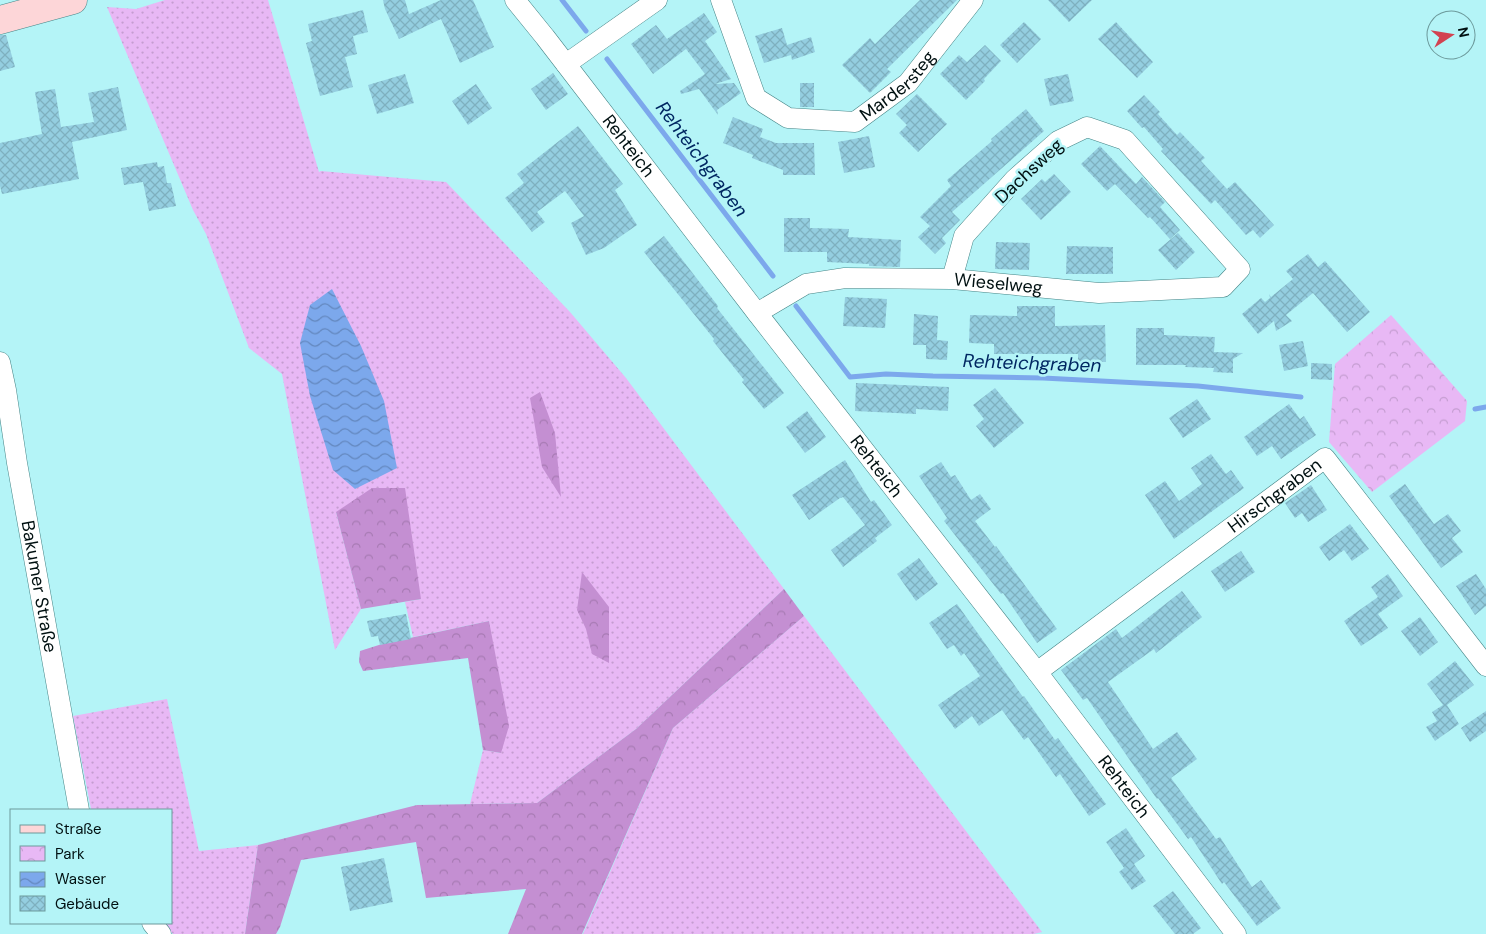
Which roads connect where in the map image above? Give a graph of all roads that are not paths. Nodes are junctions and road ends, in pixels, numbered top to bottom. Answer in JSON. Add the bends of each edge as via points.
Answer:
{"nodes":[{"id":1,"x":73,"y":0,"type":"edge"},
{"id":2,"x":515,"y":0,"type":"edge"},
{"id":3,"x":657,"y":0,"type":"edge"},
{"id":4,"x":721,"y":0,"type":"edge"},
{"id":5,"x":973,"y":0,"type":"edge"},
{"id":6,"x":0,"y":20,"type":"edge"},
{"id":7,"x":566,"y":64,"type":"junction"},
{"id":8,"x":1240,"y":269,"type":"joint"},
{"id":9,"x":952,"y":279,"type":"junction"},
{"id":10,"x":757,"y":313,"type":"junction"},
{"id":11,"x":0,"y":362,"type":"edge"},
{"id":12,"x":1486,"y":666,"type":"edge"},
{"id":13,"x":1037,"y":672,"type":"junction"},
{"id":14,"x":79,"y":809,"type":"edge"},
{"id":15,"x":153,"y":924,"type":"edge"},
{"id":16,"x":161,"y":934,"type":"edge"},
{"id":17,"x":1236,"y":934,"type":"edge"}],
"edges":[{"from":1,"to":6,"type":"main road"},
{"from":2,"to":7,"type":"street","name":"Rehteich"},
{"from":3,"to":7,"type":"street"},
{"from":4,"to":5,"type":"street","name":"Mardersteg","via":[[756,98],[788,118],[855,122],[908,83]]},
{"from":7,"to":10,"type":"street","name":"Rehteich"},
{"from":8,"to":9,"type":"street","name":"Wieselweg","via":[[1224,287],[1099,293]]},
{"from":8,"to":9,"type":"street","name":"Dachsweg","via":[[1125,140],[1087,126],[1058,140],[1015,179],[964,236]]},
{"from":9,"to":10,"type":"street","name":"Wieselweg","via":[[845,278],[806,284]]},
{"from":10,"to":13,"type":"street","name":"Rehteich"},
{"from":11,"to":14,"type":"street","name":"Bakumer Straße"},
{"from":12,"to":13,"type":"street","name":"Hirschgraben","via":[[1325,458]]},
{"from":13,"to":17,"type":"street","name":"Rehteich"},
{"from":15,"to":16,"type":"street"}]}
